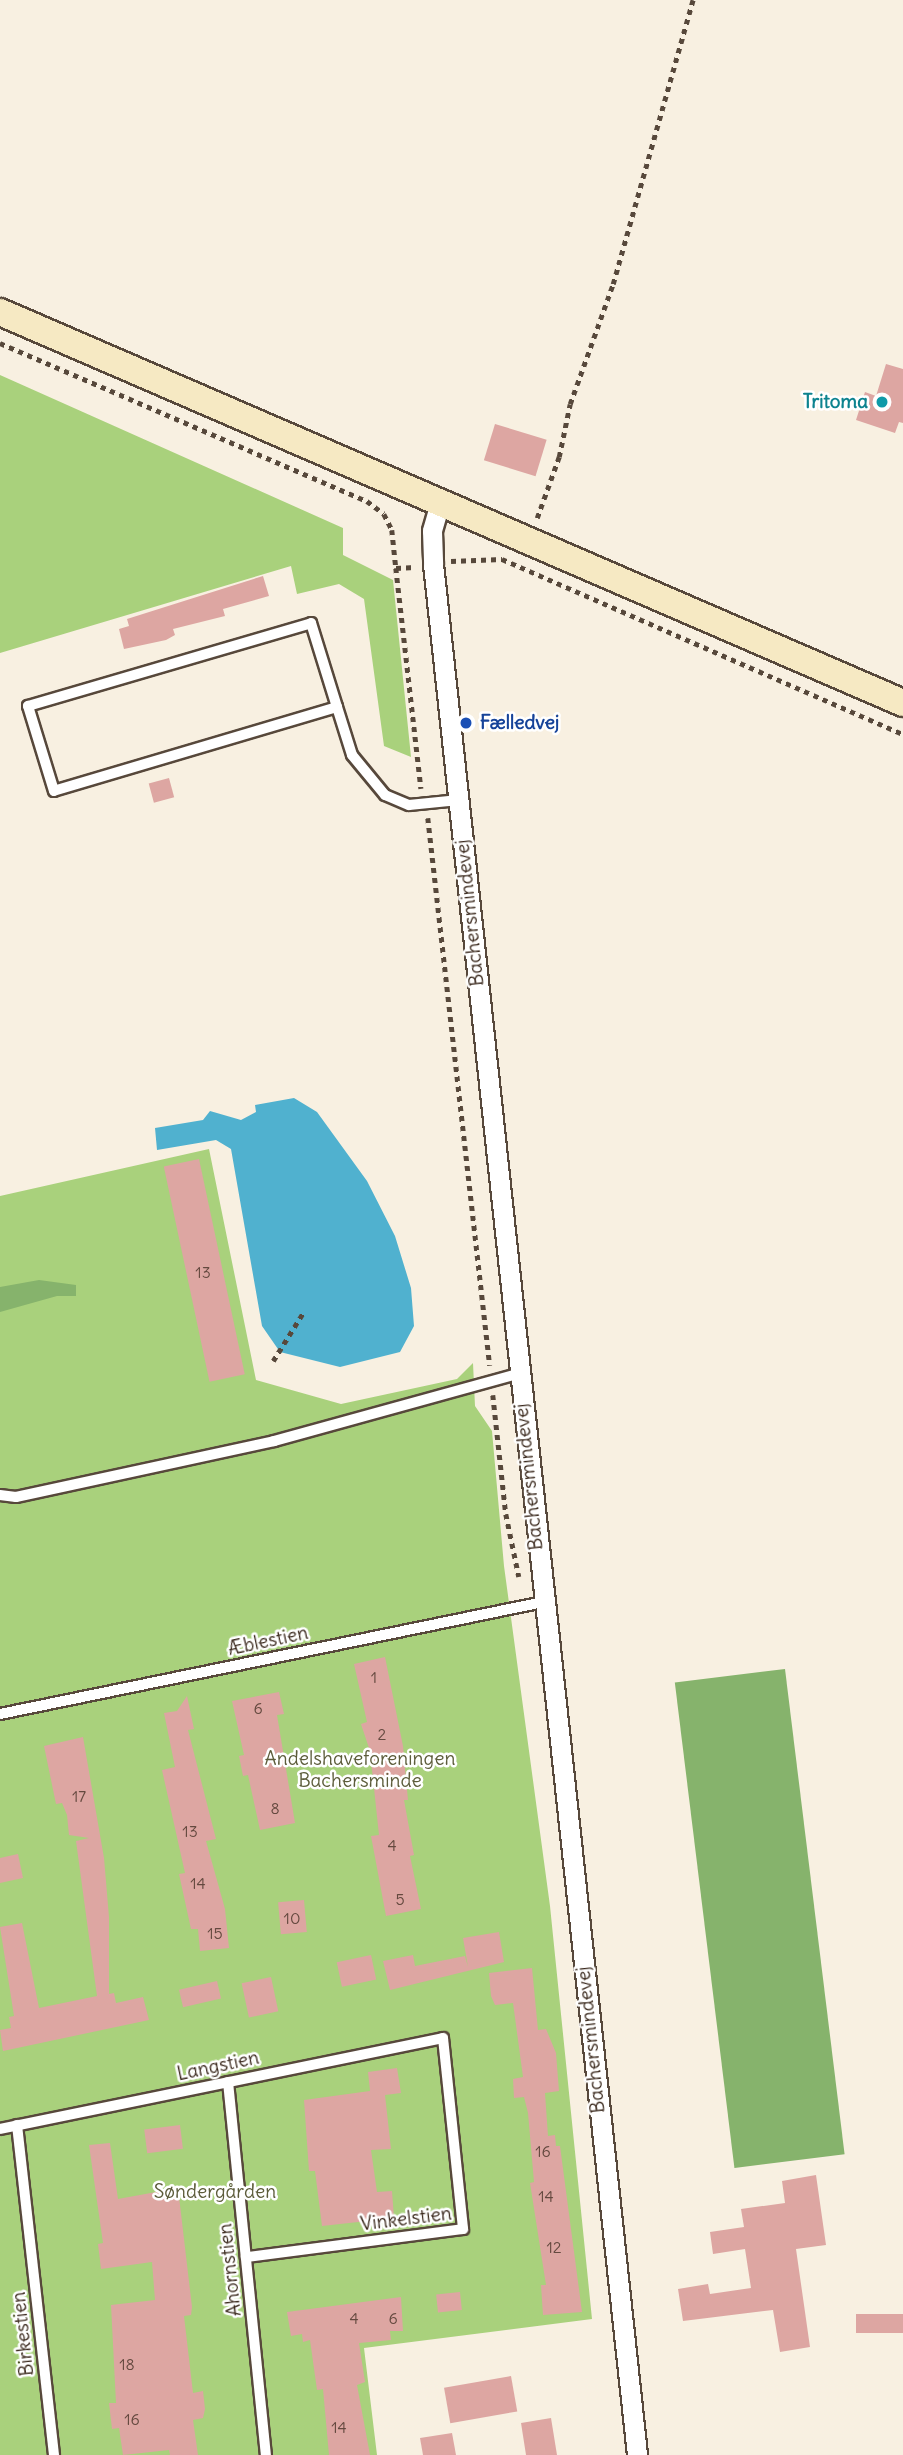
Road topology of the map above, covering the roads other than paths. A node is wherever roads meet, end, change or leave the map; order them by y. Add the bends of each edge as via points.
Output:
1 (0, 312) edge
2 (441, 499) junction
3 (903, 703) edge
4 (337, 707) junction
5 (459, 800) junction
6 (518, 1374) junction
7 (0, 1494) edge
8 (534, 1603) junction
9 (0, 1714) edge
10 (443, 2038) joint
11 (228, 2082) junction
12 (17, 2125) junction
13 (0, 2129) edge
14 (246, 2257) junction
15 (54, 2455) edge
16 (266, 2455) edge
17 (637, 2455) edge

1 - 2 street
2 - 3 street
2 - 5 street, Bachersmindevej via 431,543
4 - 4 lane via 311,623 28,706 54,791
4 - 5 lane via 352,755 385,795 409,804
5 - 6 street, Bachersmindevej
6 - 7 lane via 225,1453 16,1497
6 - 8 street, Bachersmindevej
8 - 9 lane, Æblestien
8 - 17 street, Bachersmindevej
10 - 11 lane, Langstien
10 - 14 lane, Vinkelstien via 463,2229
11 - 12 lane, Langstien
11 - 14 lane, Ahornstien
12 - 13 lane, Langstien
12 - 15 lane, Birkestien
14 - 16 lane, Ahornstien

